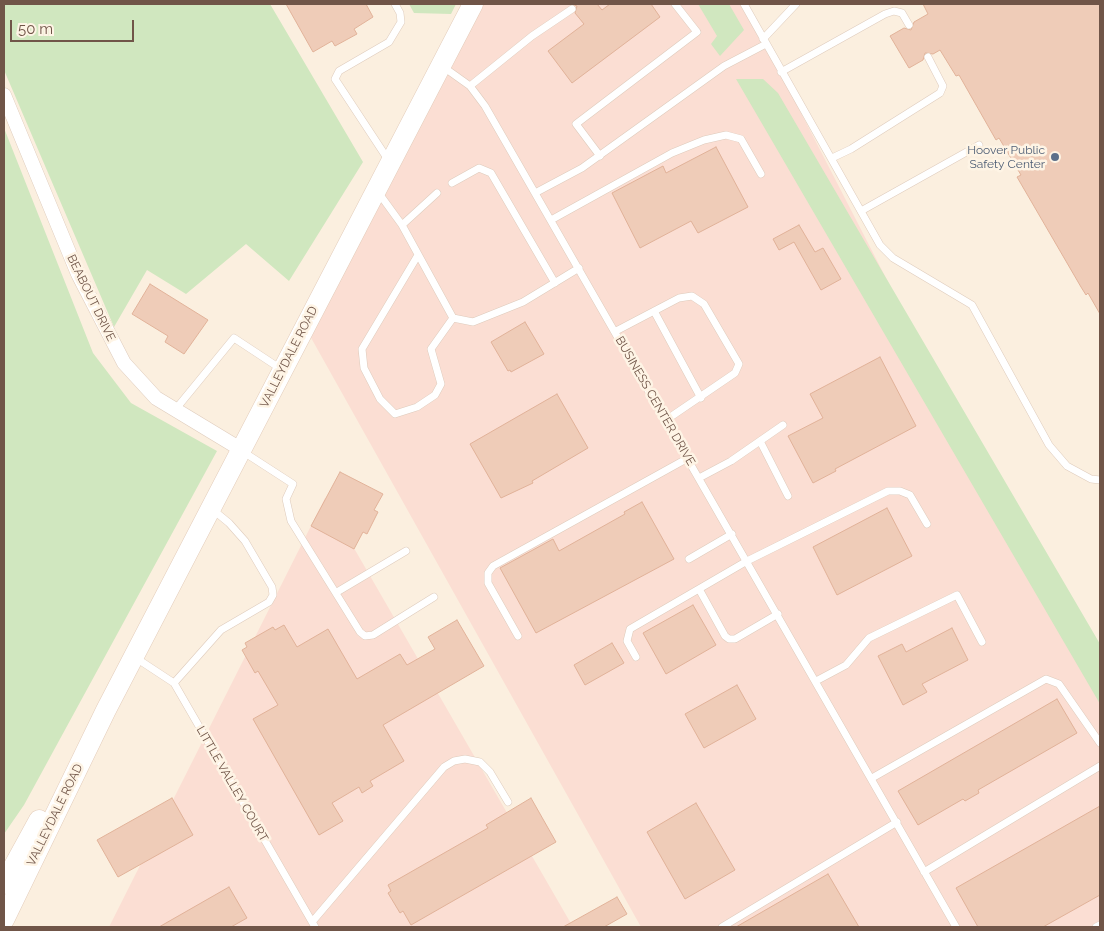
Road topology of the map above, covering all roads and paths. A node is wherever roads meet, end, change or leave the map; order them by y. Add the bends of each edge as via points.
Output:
1 (395, 4) edge
2 (473, 4) edge
3 (675, 4) edge
4 (744, 4) edge
5 (796, 4) edge
6 (572, 9) dead end
7 (909, 25) dead end
8 (764, 42) junction
9 (928, 57) dead end
10 (442, 66) junction
11 (781, 72) junction
12 (470, 86) junction
13 (4, 95) edge
14 (979, 145) dead end
15 (600, 156) junction
16 (832, 158) junction
17 (391, 163) junction
18 (761, 174) dead end
19 (452, 183) dead end
20 (377, 190) junction
21 (535, 193) junction
22 (437, 194) dead end
23 (862, 211) junction
24 (551, 220) junction
25 (402, 225) junction
26 (418, 255) junction
27 (579, 268) junction
28 (555, 283) junction
29 (654, 311) junction
30 (453, 318) junction
31 (616, 331) junction
32 (282, 370) junction
33 (701, 398) junction
34 (174, 411) junction
35 (666, 420) junction
36 (783, 425) dead end
37 (760, 441) junction
38 (242, 450) junction
39 (688, 458) junction
40 (699, 478) junction
41 (1100, 480) edge
42 (788, 496) dead end
43 (211, 509) junction
44 (927, 524) dead end
45 (732, 534) junction
46 (406, 551) dead end
47 (689, 559) dead end
48 (747, 561) junction
49 (699, 589) junction
50 (337, 592) junction
51 (434, 597) dead end
52 (778, 614) junction
53 (518, 636) dead end
54 (982, 642) dead end
55 (133, 656) junction
56 (636, 657) dead end
57 (816, 681) junction
58 (174, 683) junction
59 (106, 710) junction
60 (1100, 743) edge
61 (1100, 766) edge
62 (872, 778) junction
63 (508, 802) dead end
64 (896, 822) junction
65 (924, 872) junction
66 (4, 884) edge
67 (4, 920) edge
68 (313, 925) edge
69 (1100, 925) edge
70 (722, 927) edge
71 (956, 927) edge
72 (1096, 927) edge

1 - 17 lane via 401,22 389,42 339,71 335,79
2 - 10 main road, VALLEYDALE ROAD
3 - 15 lane via 697,32 576,124
4 - 8 lane
5 - 8 lane
6 - 12 lane via 532,36
7 - 11 lane via 902,13 885,14
8 - 11 lane
8 - 15 lane via 724,66
9 - 16 lane via 942,86 940,93
10 - 12 lane, BUSINESS CENTER DRIVE
10 - 17 main road, VALLEYDALE ROAD
11 - 16 lane
12 - 21 lane, BUSINESS CENTER DRIVE via 486,106
13 - 34 street, BEABOUT DRIVE via 103,327 143,387
14 - 23 lane
15 - 21 lane
16 - 23 lane
17 - 20 main road, VALLEYDALE ROAD
18 - 24 lane via 741,138 726,134 672,153
19 - 28 lane via 479,168 491,173
20 - 25 lane
20 - 32 main road, VALLEYDALE ROAD
21 - 24 lane, BUSINESS CENTER DRIVE
22 - 25 lane
23 - 41 lane via 886,252 972,305 1050,445 1067,466 1091,479
24 - 27 lane, BUSINESS CENTER DRIVE
25 - 26 lane
26 - 30 lane
26 - 30 lane via 362,349 364,368 380,399 394,414 417,407 434,395 441,384 431,349
27 - 28 lane
27 - 31 lane, BUSINESS CENTER DRIVE
28 - 30 lane via 523,302 473,322
29 - 31 lane
29 - 33 lane
29 - 33 lane via 679,298 692,296 704,304 740,364 735,373
31 - 35 lane, BUSINESS CENTER DRIVE
32 - 34 lane via 234,338
32 - 38 main road, VALLEYDALE ROAD
33 - 35 lane
34 - 38 street, BEABOUT DRIVE
35 - 39 lane, BUSINESS CENTER DRIVE
36 - 37 lane
37 - 40 lane
37 - 42 lane
38 - 43 main road, VALLEYDALE ROAD
38 - 50 lane via 293,484 286,499 287,510
39 - 40 lane, BUSINESS CENTER DRIVE
39 - 53 lane via 493,566 488,573 488,583
40 - 45 lane, BUSINESS CENTER DRIVE
43 - 55 main road, VALLEYDALE ROAD
43 - 58 lane via 245,541 272,587 273,595 269,602 221,630
44 - 48 lane via 910,495 888,491
45 - 47 lane
45 - 48 lane, BUSINESS CENTER DRIVE
46 - 50 lane
48 - 49 lane
48 - 52 lane, BUSINESS CENTER DRIVE
49 - 52 lane via 729,639 736,639
49 - 56 lane via 630,629 627,641
50 - 51 lane via 360,632 366,636 373,635
52 - 57 lane, BUSINESS CENTER DRIVE
54 - 57 lane via 957,595 869,638 846,665
55 - 58 lane, LITTLE VALLEY COURT
55 - 59 main road, VALLEYDALE ROAD
57 - 62 lane, BUSINESS CENTER DRIVE
58 - 68 lane, LITTLE VALLEY COURT
59 - 66 main road, VALLEYDALE ROAD via 67,767
59 - 67 main road, VALLEYDALE ROAD
60 - 62 lane via 1059,684 1046,679
61 - 65 lane
62 - 64 lane, BUSINESS CENTER DRIVE
63 - 68 lane via 480,762 465,759 444,768
64 - 65 lane, BUSINESS CENTER DRIVE
64 - 70 lane
65 - 71 lane, BUSINESS CENTER DRIVE
69 - 72 lane

